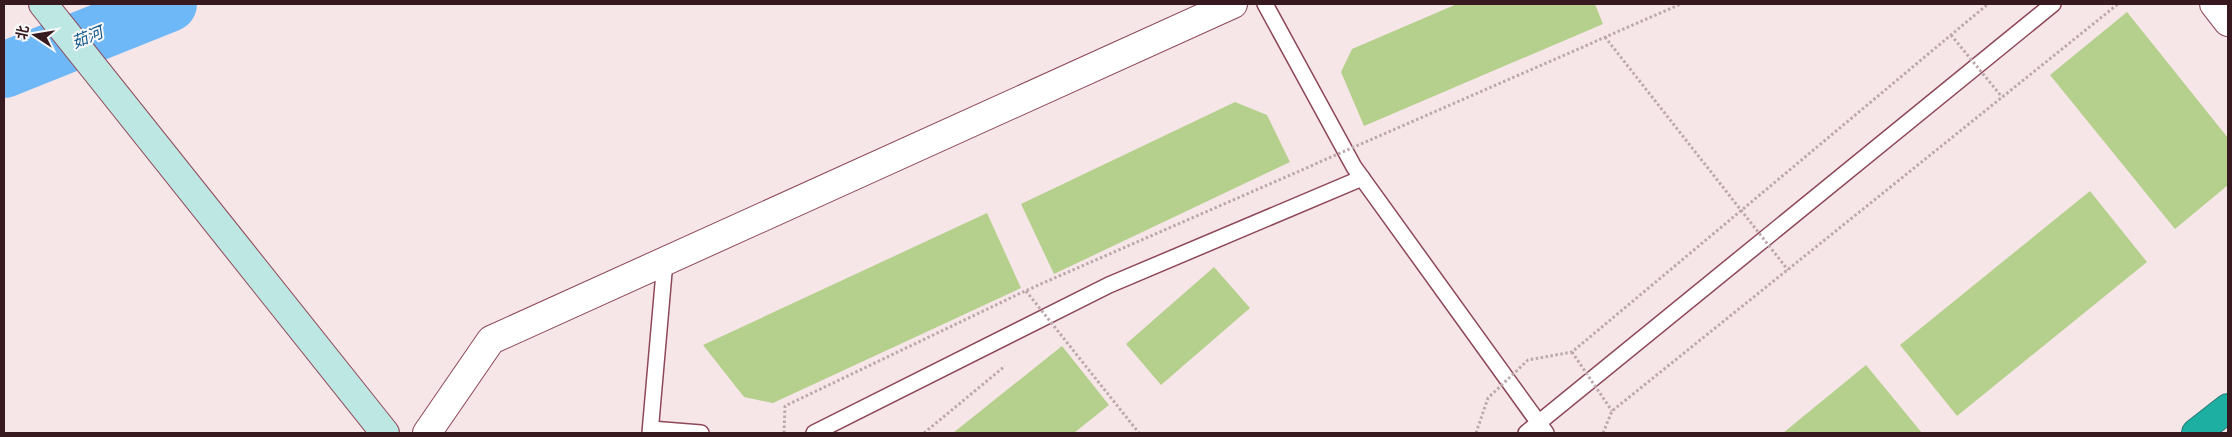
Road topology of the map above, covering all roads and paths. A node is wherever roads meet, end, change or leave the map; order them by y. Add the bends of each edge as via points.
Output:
1 (43, 4) edge
2 (1233, 4) edge
3 (1265, 4) edge
4 (1681, 4) edge
5 (1988, 4) edge
6 (2053, 4) edge
7 (2118, 4) edge
8 (2214, 4) edge
9 (2228, 22) edge
10 (1951, 35) junction
11 (1605, 37) junction
12 (2002, 97) junction
13 (1362, 178) junction
14 (1741, 211) junction
15 (665, 261) junction
16 (1788, 270) junction
17 (1026, 291) junction
18 (1053, 325) junction
19 (1045, 331) dead end
20 (1572, 352) junction
21 (1008, 363) dead end
22 (2228, 408) edge
23 (1612, 411) junction
24 (380, 427) edge
25 (1542, 428) edge
26 (650, 431) edge
27 (426, 433) edge
28 (702, 433) edge
29 (784, 433) edge
30 (814, 433) edge
31 (924, 433) edge
32 (1139, 433) edge
33 (1476, 433) edge
34 (1526, 433) edge
35 (1603, 433) edge
36 (2196, 433) edge

1 - 24 main road
2 - 15 street
3 - 13 lane
4 - 11 path, bridge
5 - 10 path, bridge
6 - 25 lane
7 - 12 path
8 - 9 street
10 - 12 path, bridge
10 - 14 path, bridge
11 - 14 path, bridge
11 - 17 path, bridge
12 - 16 path
13 - 25 lane
13 - 30 lane via 1109,285
14 - 16 path, bridge
14 - 20 path, bridge
15 - 26 lane
15 - 27 street via 491,340
16 - 23 path
17 - 18 path, bridge
17 - 29 path, bridge via 785,406
18 - 19 path
18 - 32 path, bridge
20 - 23 path, bridge
20 - 33 path, bridge via 1528,360 1488,398
21 - 31 path
22 - 36 highway
23 - 35 path
25 - 34 lane
26 - 28 lane

